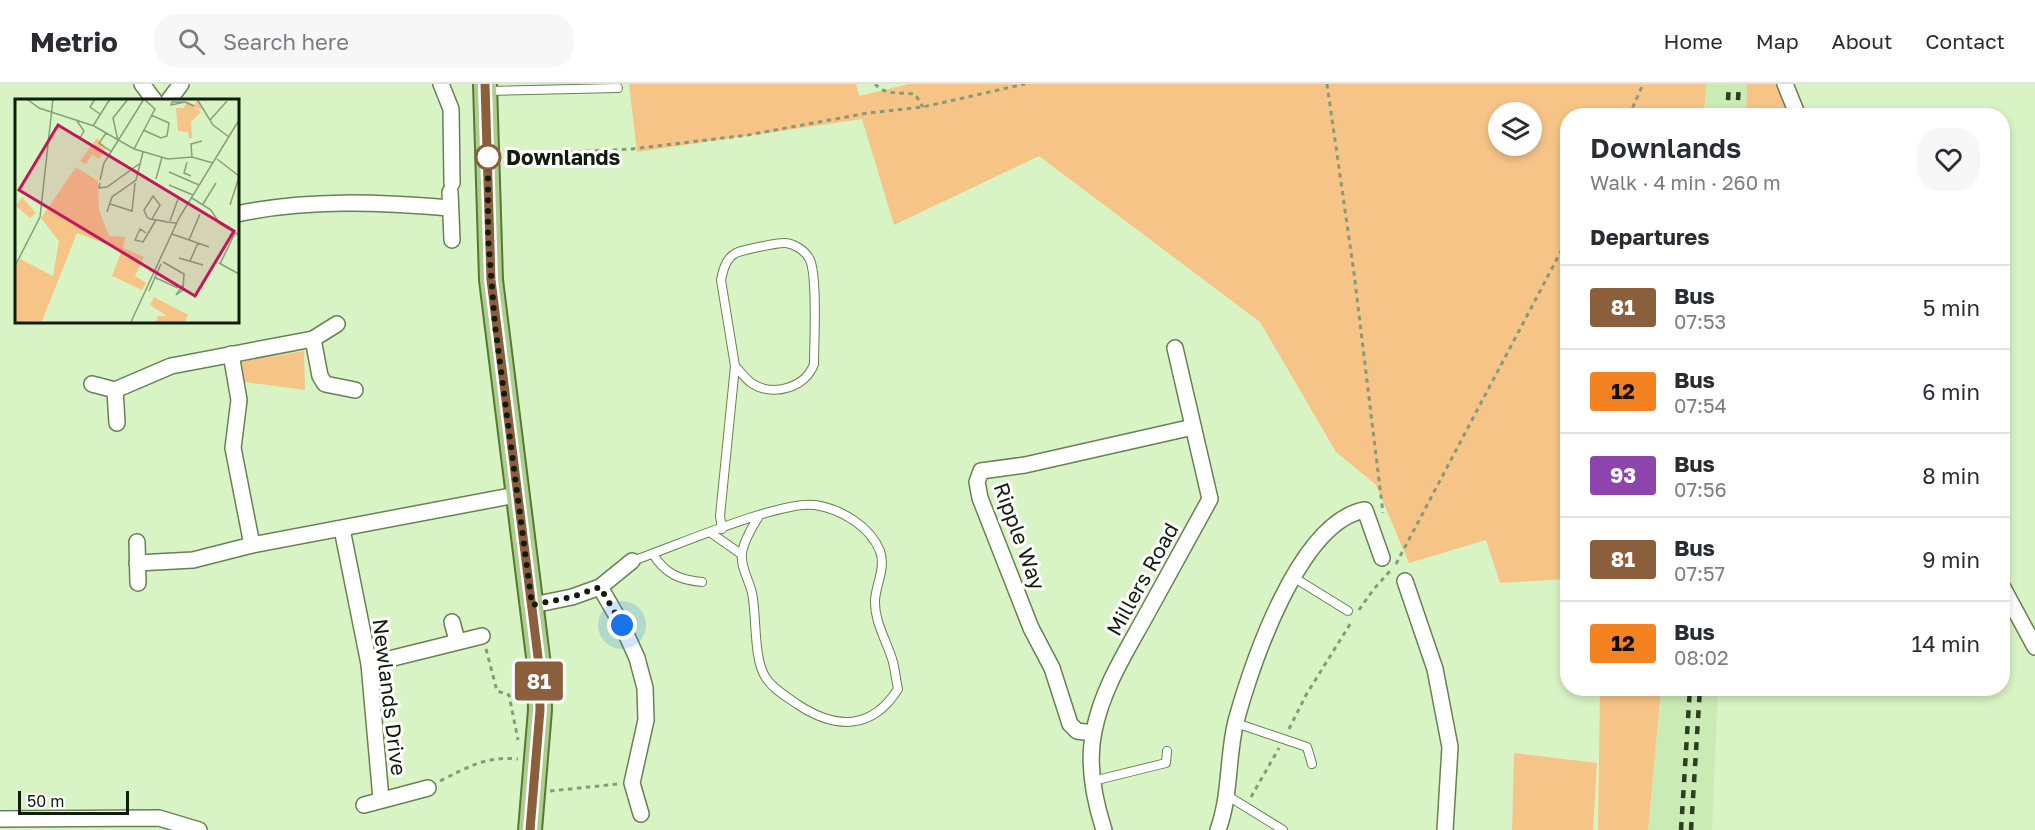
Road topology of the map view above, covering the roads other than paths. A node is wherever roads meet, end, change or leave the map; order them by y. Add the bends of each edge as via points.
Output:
1 (142, 84) edge
2 (181, 84) edge
3 (441, 84) edge
4 (1785, 84) edge
5 (485, 88) edge
6 (618, 88) dead end
7 (153, 99) edge
8 (170, 99) edge
9 (1795, 108) edge
10 (450, 194) junction
11 (238, 214) edge
12 (452, 240) dead end
13 (337, 324) dead end
14 (313, 339) junction
15 (1175, 348) dead end
16 (231, 354) junction
17 (735, 366) junction
18 (92, 384) dead end
19 (116, 390) junction
20 (355, 390) dead end
21 (117, 423) dead end
22 (1193, 427) junction
23 (516, 495) junction
24 (759, 516) junction
25 (342, 529) junction
26 (722, 530) junction
27 (711, 533) junction
28 (137, 542) dead end
29 (252, 545) junction
30 (653, 554) junction
31 (741, 554) junction
32 (1392, 558) road end
33 (632, 561) joint
34 (137, 563) junction
35 (1293, 577) junction
36 (1406, 581) road end
37 (702, 582) dead end
38 (138, 583) dead end
39 (600, 587) junction
40 (2010, 601) edge
41 (532, 605) junction
42 (1348, 611) dead end
43 (452, 622) dead end
44 (482, 636) road end
45 (458, 640) junction
46 (2035, 647) edge
47 (369, 664) junction
48 (1236, 723) junction
49 (1093, 733) junction
50 (1167, 752) dead end
51 (1312, 764) dead end
52 (1093, 781) junction
53 (428, 788) road end
54 (1228, 796) junction
55 (381, 799) junction
56 (364, 805) dead end
57 (641, 814) dead end
58 (0, 819) edge
59 (199, 830) edge
60 (530, 830) edge
61 (1104, 830) edge
62 (1218, 830) edge
63 (1283, 830) edge
64 (1445, 830) edge

1 - 7 street
2 - 8 street
3 - 10 street via 451,110
4 - 9 street
5 - 6 lane
5 - 23 main road via 491,280
10 - 11 street via 279,205
10 - 12 street
13 - 14 street
14 - 16 street
14 - 20 street via 325,384
15 - 22 street, Millers Road
16 - 19 street via 171,366
16 - 29 street via 239,400 233,448
17 - 17 lane via 722,280 728,260 737,253 786,243 801,249 811,260 814,291 814,364 810,374 794,386 772,390 754,385
17 - 26 lane via 720,508
18 - 19 street
19 - 21 street
22 - 49 street, Millers Road via 1210,499 1120,661
22 - 49 street, Ripple Way via 1025,465 981,471 977,482 1031,628 1052,668 1070,724 1077,730
23 - 25 street
23 - 41 main road
24 - 26 lane
24 - 31 lane
24 - 31 lane via 814,505 846,516 867,530 880,552 882,573 875,601 878,624 893,661 898,688 888,705 870,718 851,723 831,721 776,690 759,659 752,593
25 - 29 street
25 - 47 street, Newlands Drive
26 - 27 lane
27 - 30 lane
27 - 31 lane
28 - 34 street
29 - 34 street via 193,560
30 - 33 lane
30 - 37 lane via 682,580
32 - 35 street via 1365,510 1349,512 1314,547
33 - 39 street
34 - 38 street
35 - 42 lane
35 - 48 street via 1261,644
36 - 64 street via 1435,669 1450,747
39 - 41 street
39 - 57 street via 630,641 645,688 646,720 632,783
40 - 46 street
41 - 60 main road via 539,665 529,761 533,793
43 - 45 street
44 - 45 street
45 - 47 street
47 - 55 street, Newlands Drive
48 - 51 lane via 1307,747
48 - 54 street
49 - 52 street, Millers Road
50 - 52 lane via 1166,763
52 - 61 street, Millers Road
53 - 55 street, Newlands Drive
54 - 62 street
54 - 63 lane
55 - 56 street, Newlands Drive
58 - 59 street via 159,818

